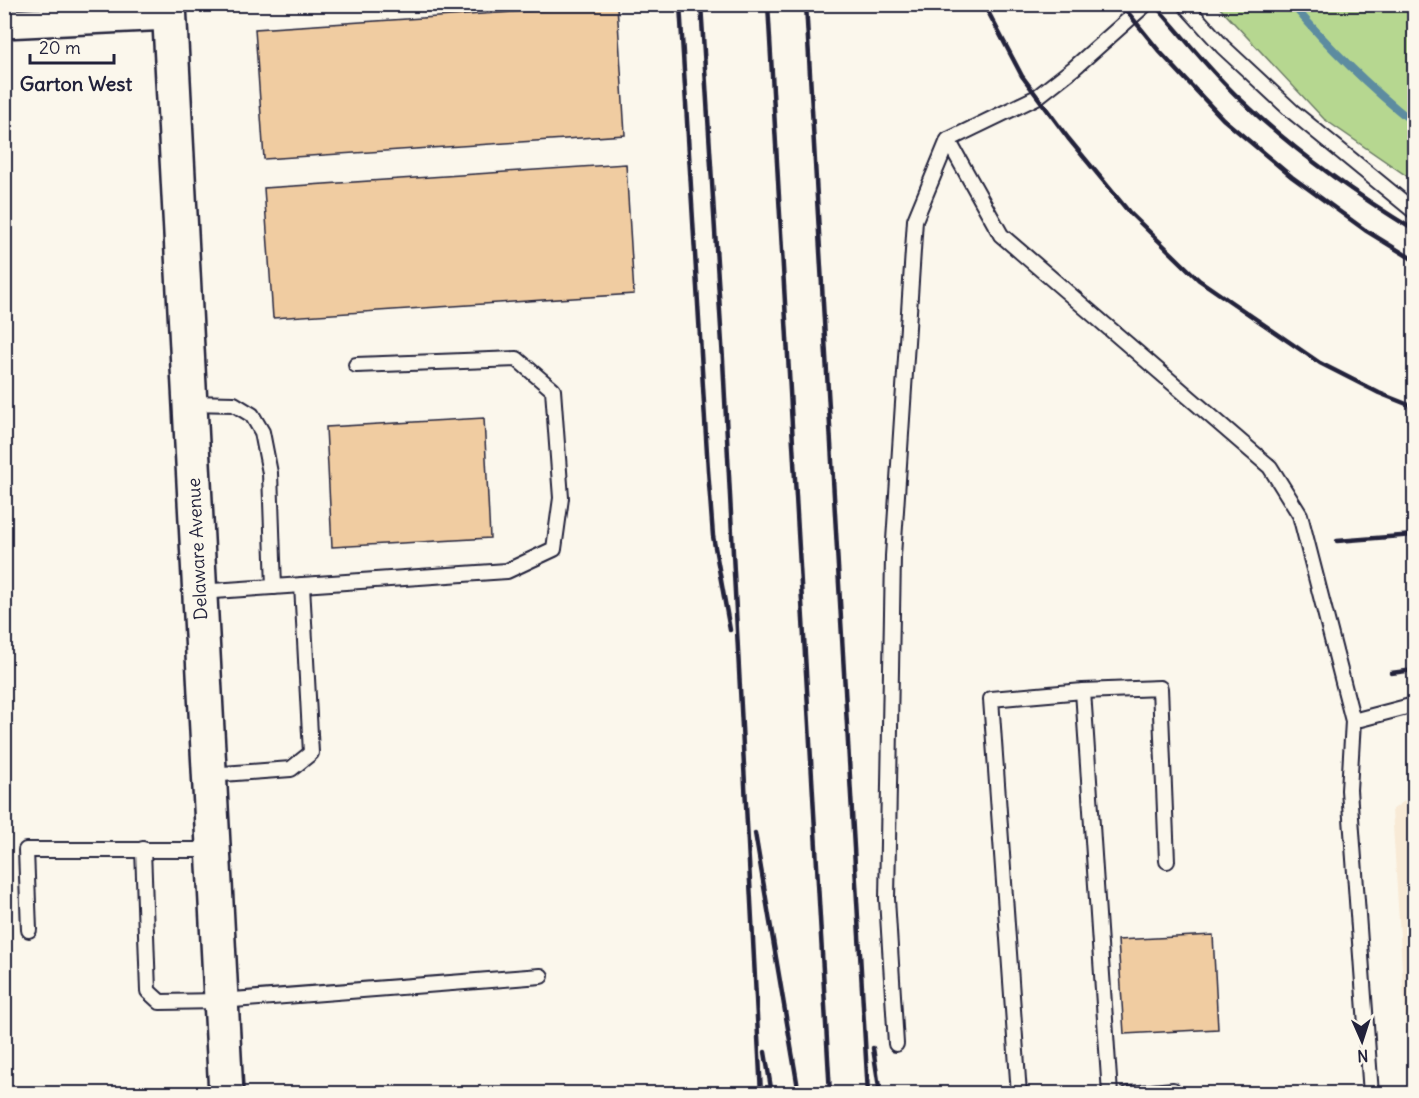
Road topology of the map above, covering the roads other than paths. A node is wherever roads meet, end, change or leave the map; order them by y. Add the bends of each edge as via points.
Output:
1 (1146, 4) edge
2 (1184, 4) edge
3 (169, 10) edge
4 (4, 24) edge
5 (948, 140) junction
6 (1414, 211) edge
7 (356, 365) dead end
8 (189, 403) junction
9 (302, 585) junction
10 (274, 587) junction
11 (199, 592) junction
12 (1083, 691) junction
13 (1414, 705) edge
14 (1353, 721) junction
15 (209, 775) junction
16 (142, 849) junction
17 (212, 850) junction
18 (1167, 861) dead end
19 (29, 930) dead end
20 (542, 976) dead end
21 (220, 1001) junction
22 (896, 1044) dead end
23 (226, 1094) edge
24 (1018, 1094) edge
25 (1110, 1094) edge
26 (1129, 1094) edge
27 (1174, 1094) edge
28 (1371, 1094) edge

1 - 5 lane via 1038,96
2 - 6 lane via 1222,47 1293,112
3 - 4 street
3 - 8 main road, Delaware Avenue
5 - 14 lane via 1000,235 1270,467 1300,515
5 - 22 lane via 915,220 893,556 887,899
7 - 9 lane via 517,359 553,390 561,498 554,549 507,571
8 - 10 lane via 234,404 252,415 262,432 270,473
8 - 11 main road, Delaware Avenue
9 - 10 lane
9 - 15 lane via 311,753 291,769
10 - 11 lane
11 - 15 main road, Delaware Avenue
12 - 18 lane via 1160,688
12 - 24 lane via 991,699
12 - 25 lane
13 - 14 lane
14 - 28 lane via 1349,790
15 - 17 main road, Delaware Avenue
16 - 17 lane
16 - 19 lane via 26,850
16 - 21 lane via 148,991 160,1002
17 - 21 main road, Delaware Avenue
20 - 21 lane
21 - 23 main road, Delaware Avenue
26 - 27 lane via 1173,1090

